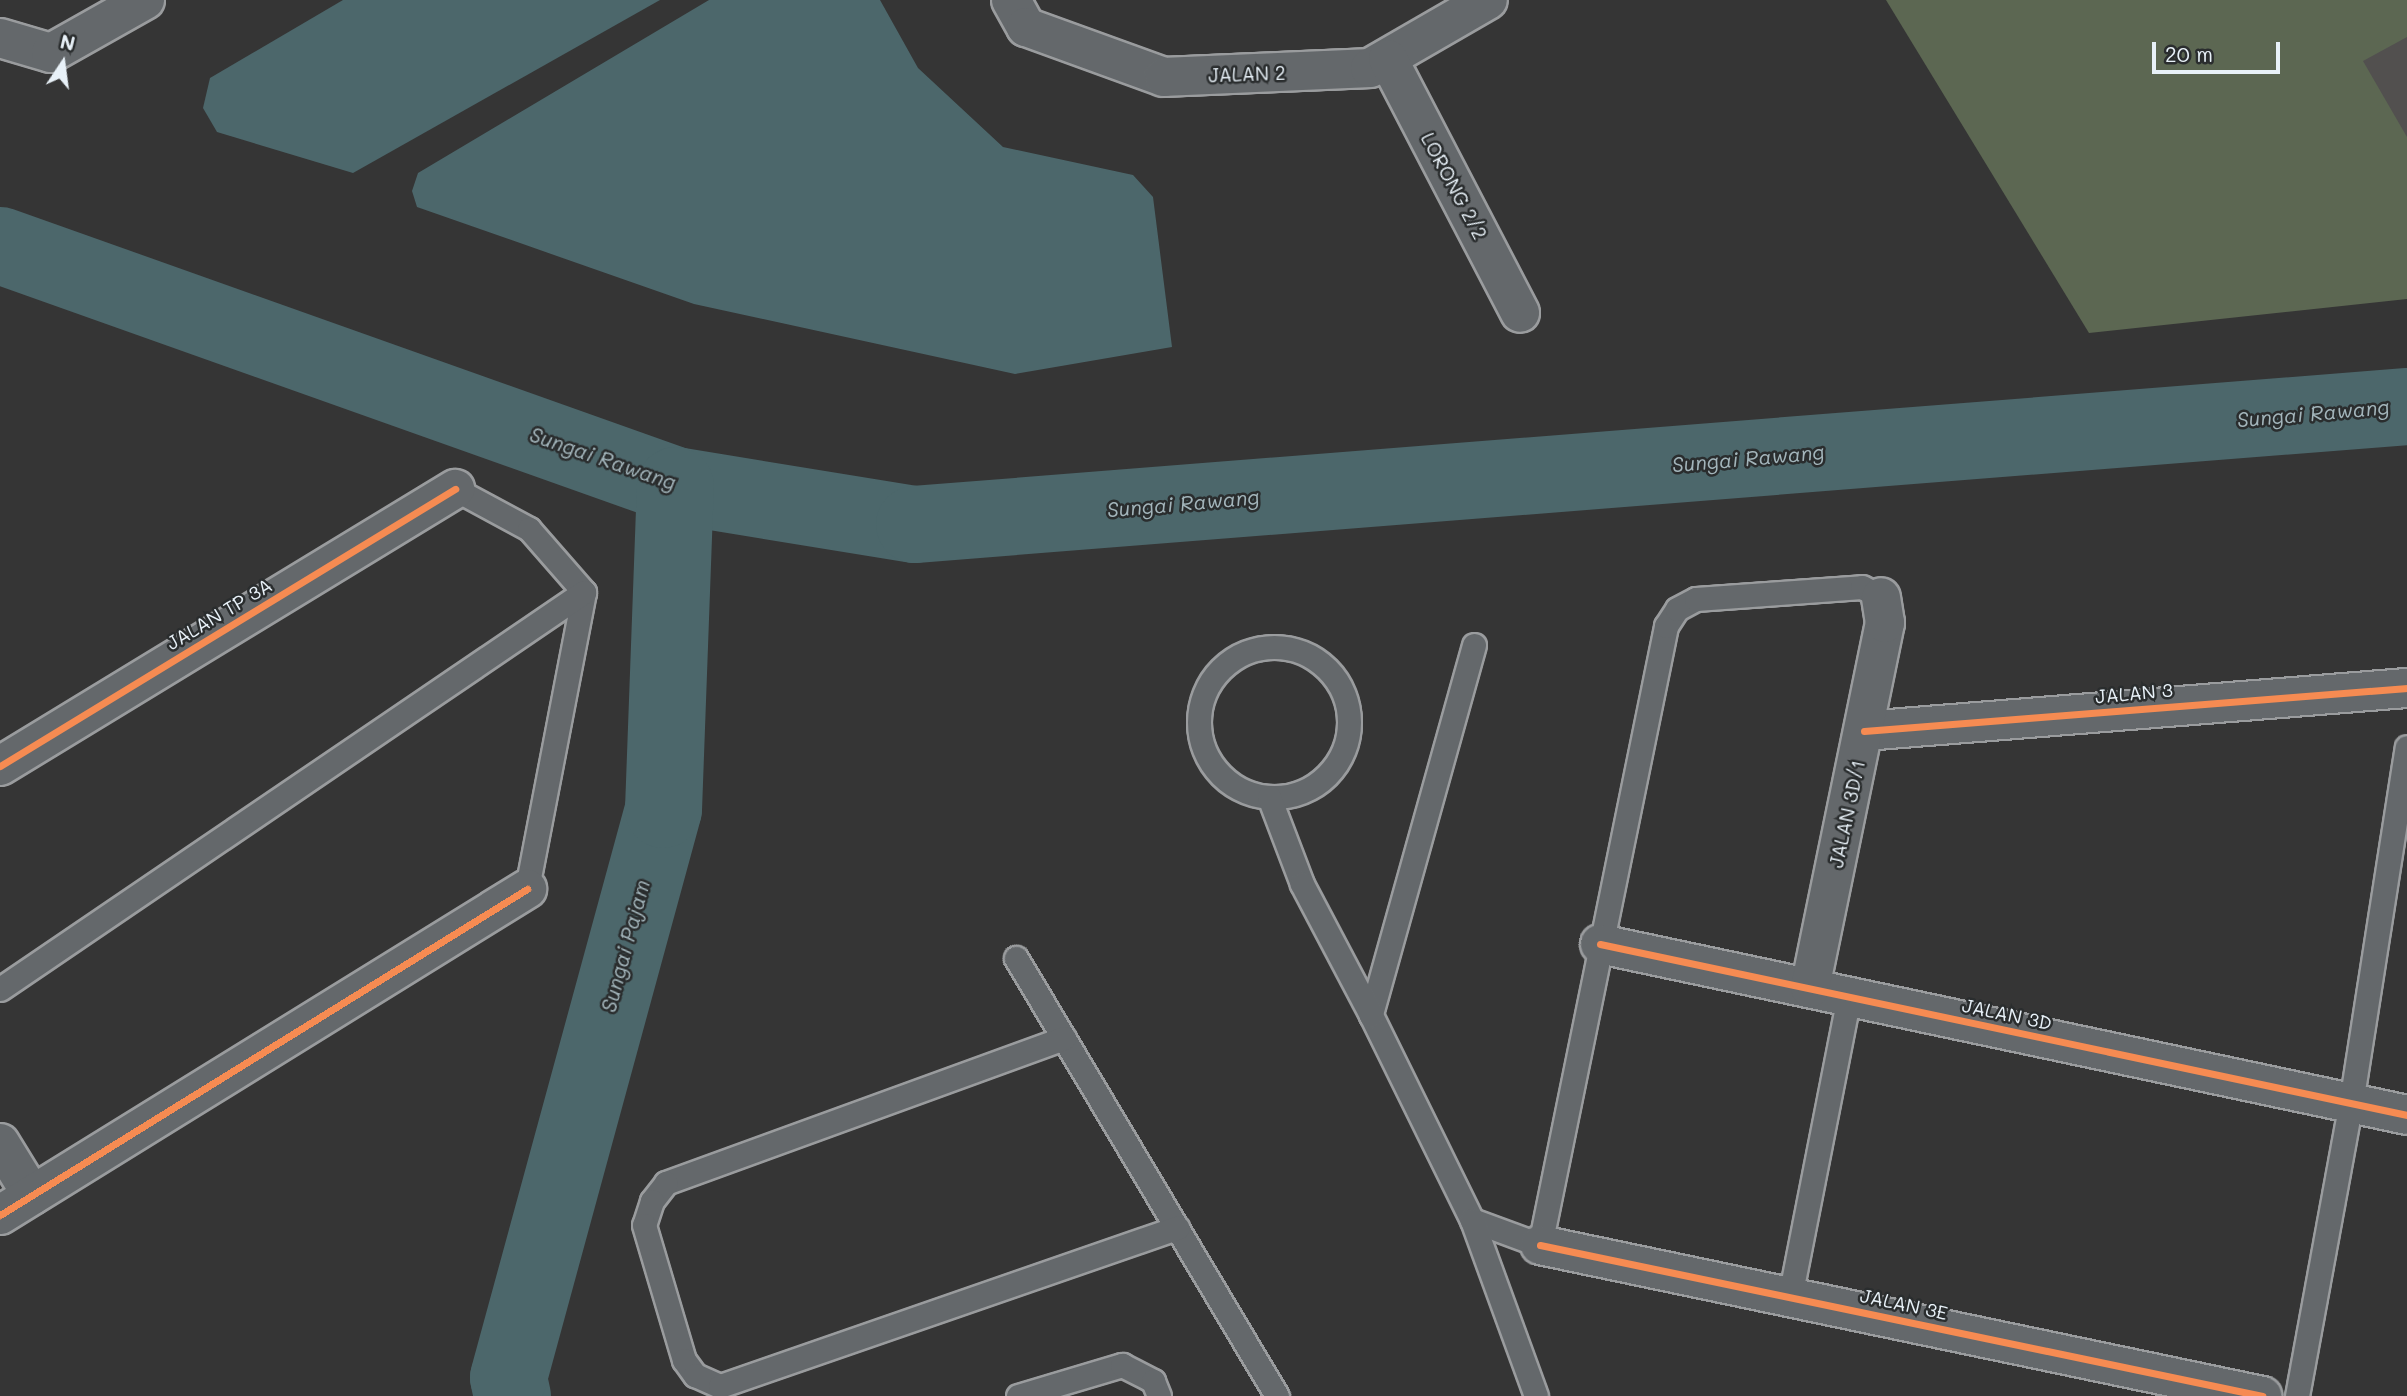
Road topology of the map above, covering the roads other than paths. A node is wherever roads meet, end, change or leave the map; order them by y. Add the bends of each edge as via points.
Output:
1 (145, 0) edge
2 (1011, 0) edge
3 (1488, 0) edge
4 (105, 10) edge
5 (0, 38) edge
6 (1388, 59) junction
7 (1520, 313) dead end
8 (455, 489) joint
9 (584, 592) junction
10 (1881, 597) joint
11 (1474, 645) dead end
12 (2407, 688) edge
13 (1864, 730) junction
14 (2407, 747) edge
15 (0, 766) edge
16 (1269, 797) junction
17 (527, 889) joint
18 (1600, 944) junction
19 (1016, 958) dead end
20 (1810, 988) junction
21 (0, 989) edge
22 (1849, 996) junction
23 (1371, 1015) junction
24 (1064, 1038) junction
25 (2351, 1103) junction
26 (2407, 1115) edge
27 (0, 1143) edge
28 (32, 1195) junction
29 (0, 1215) edge
30 (1472, 1220) junction
31 (1177, 1228) junction
32 (1540, 1245) junction
33 (1790, 1297) junction
34 (2190, 1388) edge
35 (1018, 1396) edge
36 (1160, 1396) edge
37 (1277, 1396) edge
38 (1536, 1396) edge
39 (2262, 1396) edge
40 (2297, 1396) edge

1 - 4 street
2 - 6 street, JALAN 2 via 1026,27 1164,77 1370,68
3 - 6 street, JALAN 2
4 - 5 street via 51,53
6 - 7 street, LORONG 2/2
8 - 9 lane via 529,529
8 - 15 street, JALAN TP 3A
9 - 17 lane
9 - 21 lane
10 - 13 street, JALAN 3D/1 via 1885,623
10 - 18 lane via 1862,587 1696,598 1677,609 1667,626
11 - 23 lane
12 - 13 street, JALAN 3
13 - 20 street, JALAN 3D/1
14 - 25 lane
16 - 16 lane via 1247,792 1213,766 1199,726 1208,685 1222,668 1238,655 1280,647 1320,662 1346,696 1350,717 1341,758 1327,775 1290,796
16 - 23 lane via 1302,884
17 - 28 street
18 - 20 street, JALAN 3D
18 - 32 lane
19 - 24 lane
20 - 22 street, JALAN 3D
22 - 25 street, JALAN 3D
22 - 33 lane
23 - 30 lane
24 - 31 lane
24 - 31 lane via 666,1183 652,1201 644,1225 684,1360 695,1375 720,1386
25 - 26 street, JALAN 3D
25 - 40 lane
27 - 28 street
28 - 29 street
30 - 32 lane
30 - 38 lane
31 - 37 lane
32 - 33 street, JALAN 3E
33 - 34 street, JALAN 3E
34 - 39 street, JALAN 3E
35 - 36 lane via 1122,1365 1153,1381

